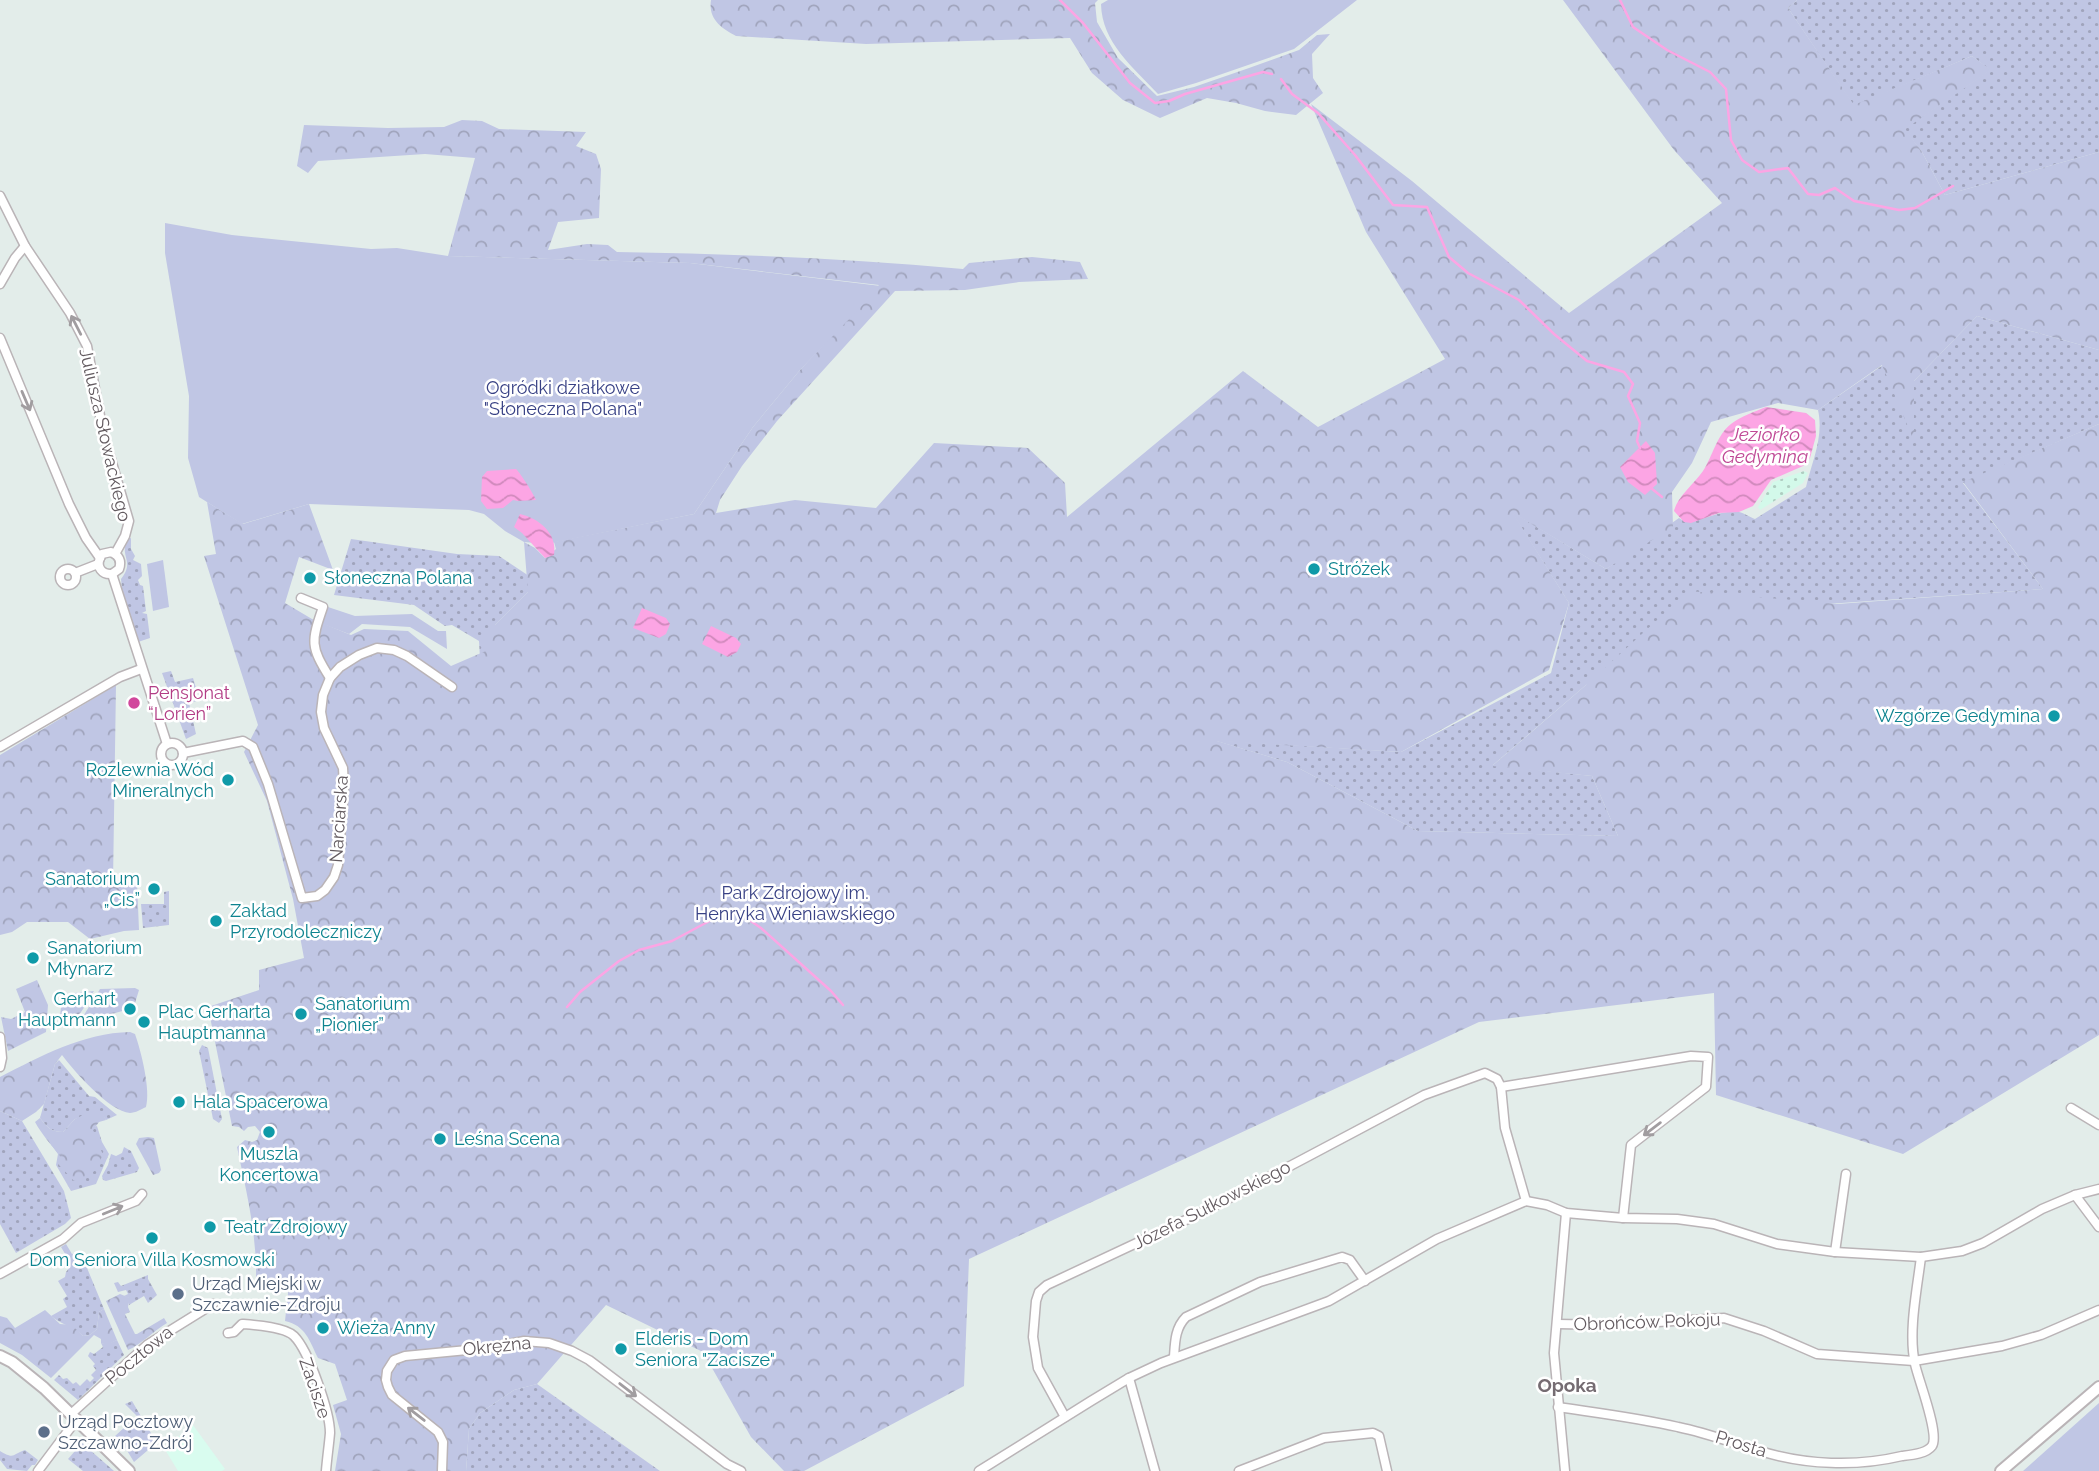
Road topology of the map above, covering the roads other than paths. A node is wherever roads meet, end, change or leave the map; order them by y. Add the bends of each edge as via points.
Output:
1 (0, 196) edge
2 (25, 246) junction
3 (0, 284) edge
4 (0, 338) edge
5 (115, 554) junction
6 (99, 561) junction
7 (75, 573) dead end
8 (112, 574) junction
9 (301, 598) dead end
10 (141, 669) junction
11 (330, 678) junction
12 (452, 687) dead end
13 (167, 744) junction
14 (0, 747) edge
15 (183, 753) junction
16 (0, 1037) edge
17 (0, 1067) edge
18 (1501, 1087) junction
19 (2071, 1108) dead end
20 (2099, 1125) edge
21 (1846, 1174) dead end
22 (2099, 1189) edge
23 (142, 1194) dead end
24 (2075, 1195) junction
25 (1526, 1201) junction
26 (1566, 1213) junction
27 (1623, 1218) junction
28 (2099, 1227) edge
29 (1835, 1252) junction
30 (1921, 1258) junction
31 (0, 1274) edge
32 (1365, 1281) junction
33 (213, 1304) dead end
34 (2099, 1310) edge
35 (1558, 1324) junction
36 (228, 1333) dead end
37 (0, 1356) edge
38 (1174, 1357) junction
39 (1914, 1361) junction
40 (1129, 1378) junction
41 (2099, 1387) edge
42 (1558, 1407) junction
43 (74, 1416) junction
44 (1065, 1417) junction
45 (1827, 1467) edge
46 (128, 1470) edge
47 (38, 1471) edge
48 (326, 1471) edge
49 (442, 1471) edge
50 (741, 1471) edge
51 (979, 1471) edge
52 (1155, 1471) edge
53 (1239, 1471) edge
54 (1387, 1471) edge
55 (1565, 1471) edge
56 (2001, 1471) edge

1 - 2 street, Juliusza Słowackiego
2 - 3 street
5 -> 2 street, Juliusza Słowackiego via 129,521 103,432 87,346
4 -> 6 street via 69,504
5 - 6 street via 106,552
5 - 8 street via 120,565
6 - 7 street
6 - 8 street via 104,573
8 - 10 street
9 - 11 street via 323,607 314,635 316,654
10 - 13 street
10 - 14 street
11 - 12 street via 359,655 377,648 394,649
11 - 15 street, Narciarska via 321,712 343,768 344,787 338,865 330,885 317,896 302,898 253,747 243,741
13 - 15 street via 179,746
13 - 15 street via 161,755 168,764 177,764
16 - 17 street
18 - 25 street via 1505,1128
18 -> 27 street, Józefa Sułkowskiego via 1708,1057 1706,1087 1631,1144
18 - 44 street, Józefa Sułkowskiego via 1485,1073 1424,1094 1207,1210 1047,1285 1036,1301 1035,1348 1038,1368
19 - 20 street
21 - 29 street
22 - 24 street
31 -> 23 street via 63,1239 81,1223 136,1201
24 - 28 street
24 - 30 street via 1983,1243
25 - 26 street
25 - 32 street via 1437,1239
26 - 27 street
26 - 35 street
27 - 29 street via 1714,1224 1777,1244
29 - 30 street
30 - 39 street
32 - 38 street via 1329,1301
32 - 38 street via 1342,1257 1260,1282 1186,1317 1175,1338
33 - 43 street, Pocztowa via 147,1345
34 - 39 street, Obrońców Pokoju via 2002,1346
35 - 39 street, Obrońców Pokoju via 1724,1318 1817,1354
35 - 42 street via 1554,1353
36 - 48 street, Zacisze via 242,1324 294,1335 308,1359 330,1430
37 - 43 street
38 - 40 street
39 - 45 street, Prosta via 1931,1415 1932,1446 1878,1461
40 - 44 street
40 - 52 street
41 - 56 street
42 - 45 street, Prosta via 1678,1427
42 - 55 street
43 - 46 street
43 - 47 street, Pocztowa
44 - 51 street
49 -> 50 street, Okrężna via 441,1437 391,1395 387,1371 394,1360 405,1356 524,1341 560,1346 589,1360
53 - 54 street via 1324,1438 1373,1433 1379,1436

